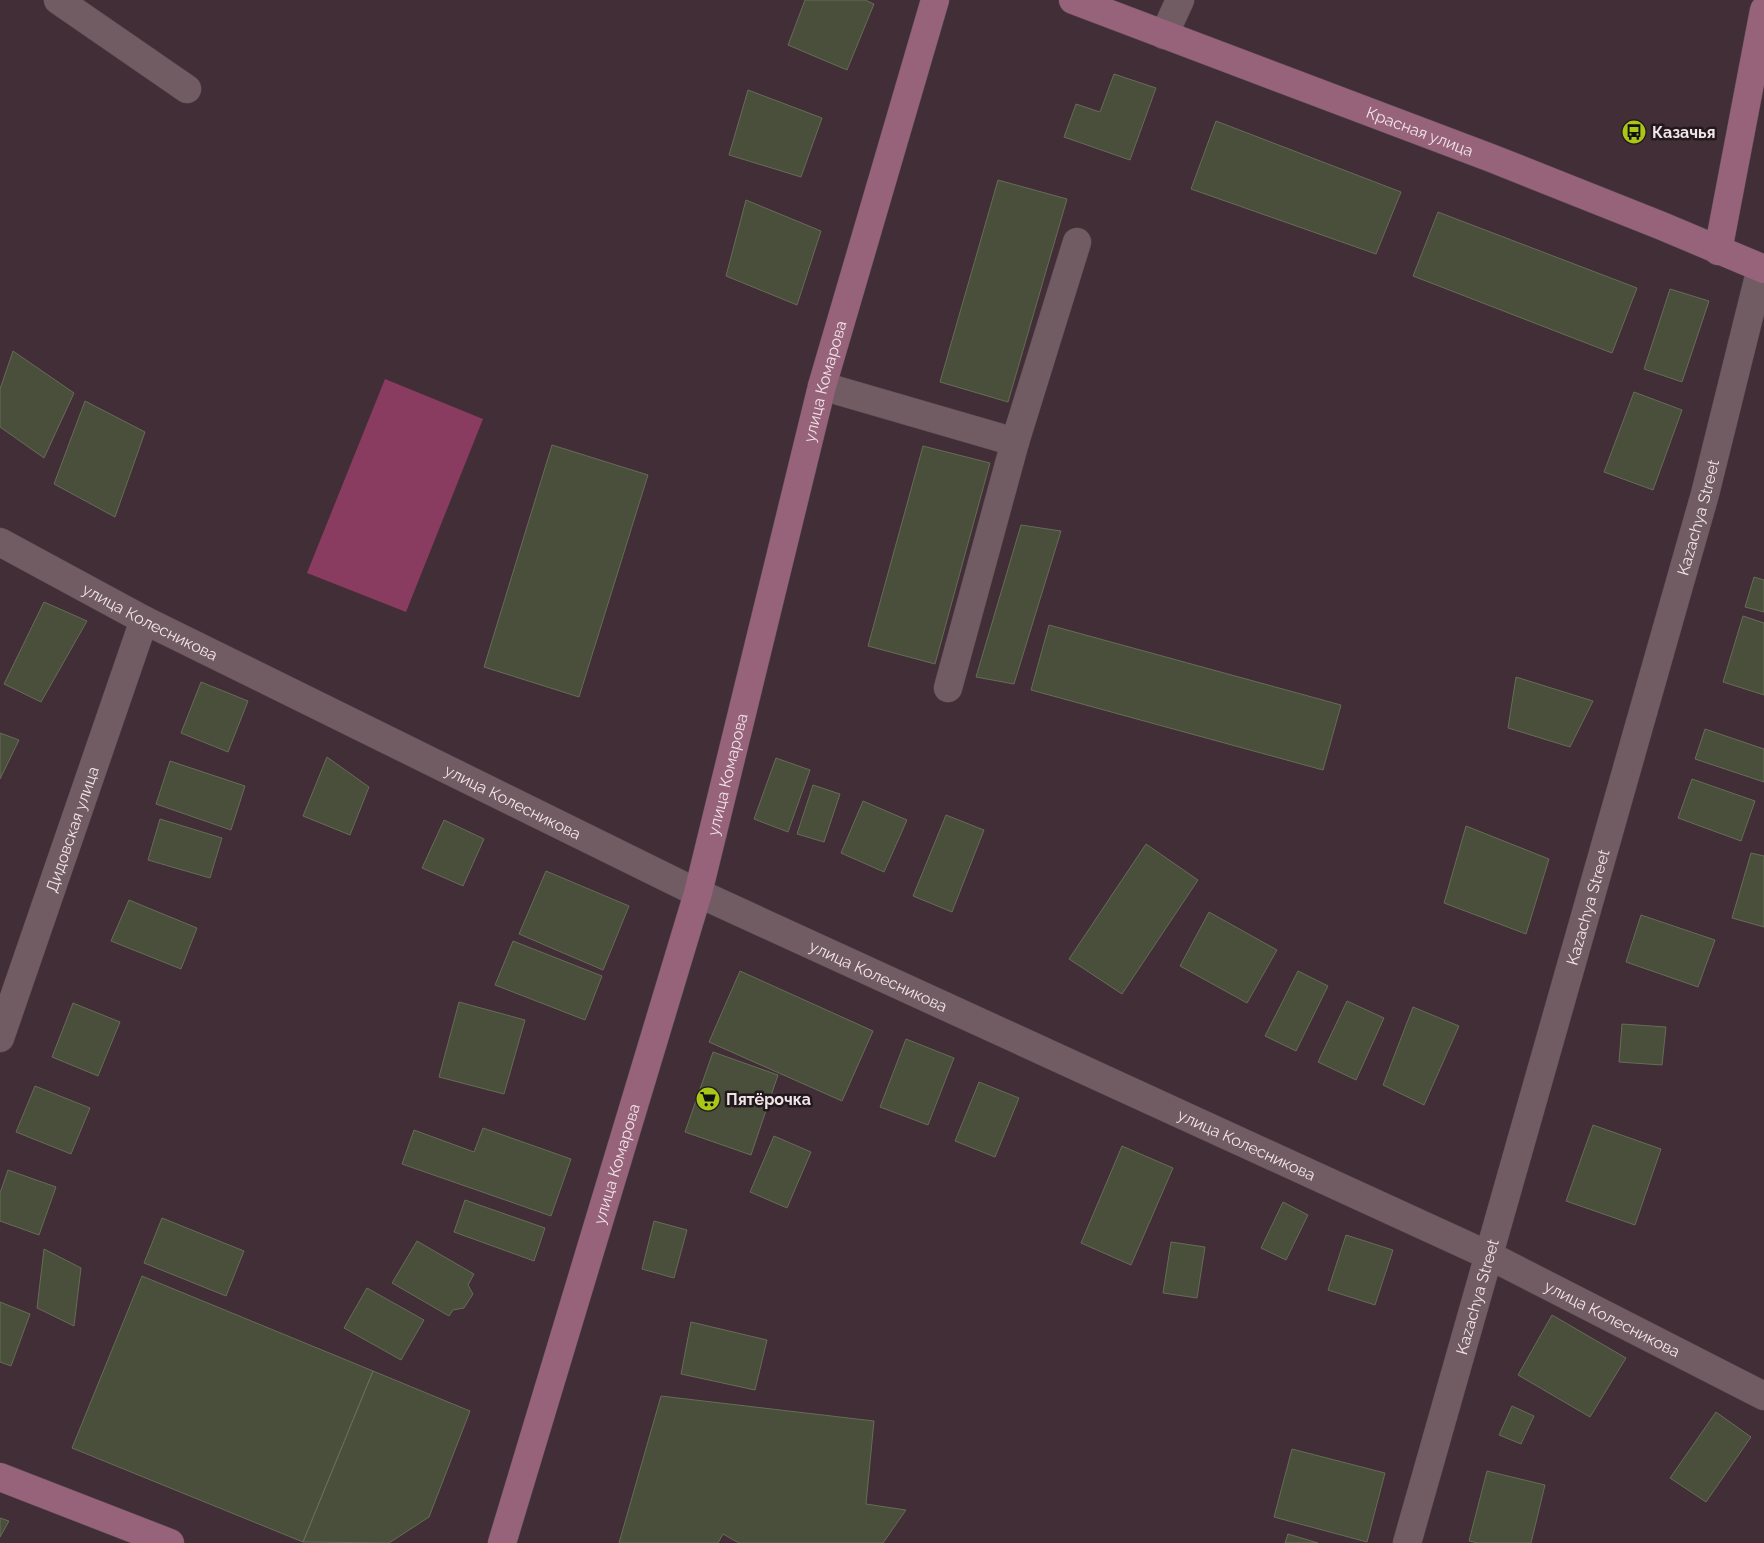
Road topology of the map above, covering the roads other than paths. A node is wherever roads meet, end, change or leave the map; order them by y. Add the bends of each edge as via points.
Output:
1 (58, 0) edge
2 (935, 0) edge
3 (1073, 0) edge
4 (1180, 0) edge
5 (1764, 10) edge
6 (1164, 35) junction
7 (188, 89) dead end
8 (1077, 242) dead end
9 (1718, 251) junction
10 (1762, 269) edge
11 (822, 386) junction
12 (1015, 442) junction
13 (0, 542) edge
14 (144, 620) junction
15 (948, 688) dead end
16 (698, 893) junction
17 (0, 1038) edge
18 (1490, 1256) junction
19 (1764, 1396) edge
20 (0, 1477) edge
21 (170, 1543) edge
22 (502, 1543) edge
23 (1407, 1543) edge

1 - 7 street
2 - 11 main road, улица Комарова
3 - 6 main road, Красная улица
4 - 6 street
5 - 9 main road
6 - 9 main road, Красная улица via 1509,165
8 - 12 street
9 - 10 main road, Красная улица
10 - 18 street, Kazachya Street via 1705,494
11 - 12 street
11 - 16 main road, улица Комарова
12 - 15 street
13 - 14 street, улица Колесникова
14 - 16 street, улица Колесникова
14 - 17 street, Дидовская улица
16 - 18 street, улица Колесникова
16 - 22 main road, улица Комарова
18 - 19 street, улица Колесникова
18 - 23 street, Kazachya Street
20 - 21 main road

